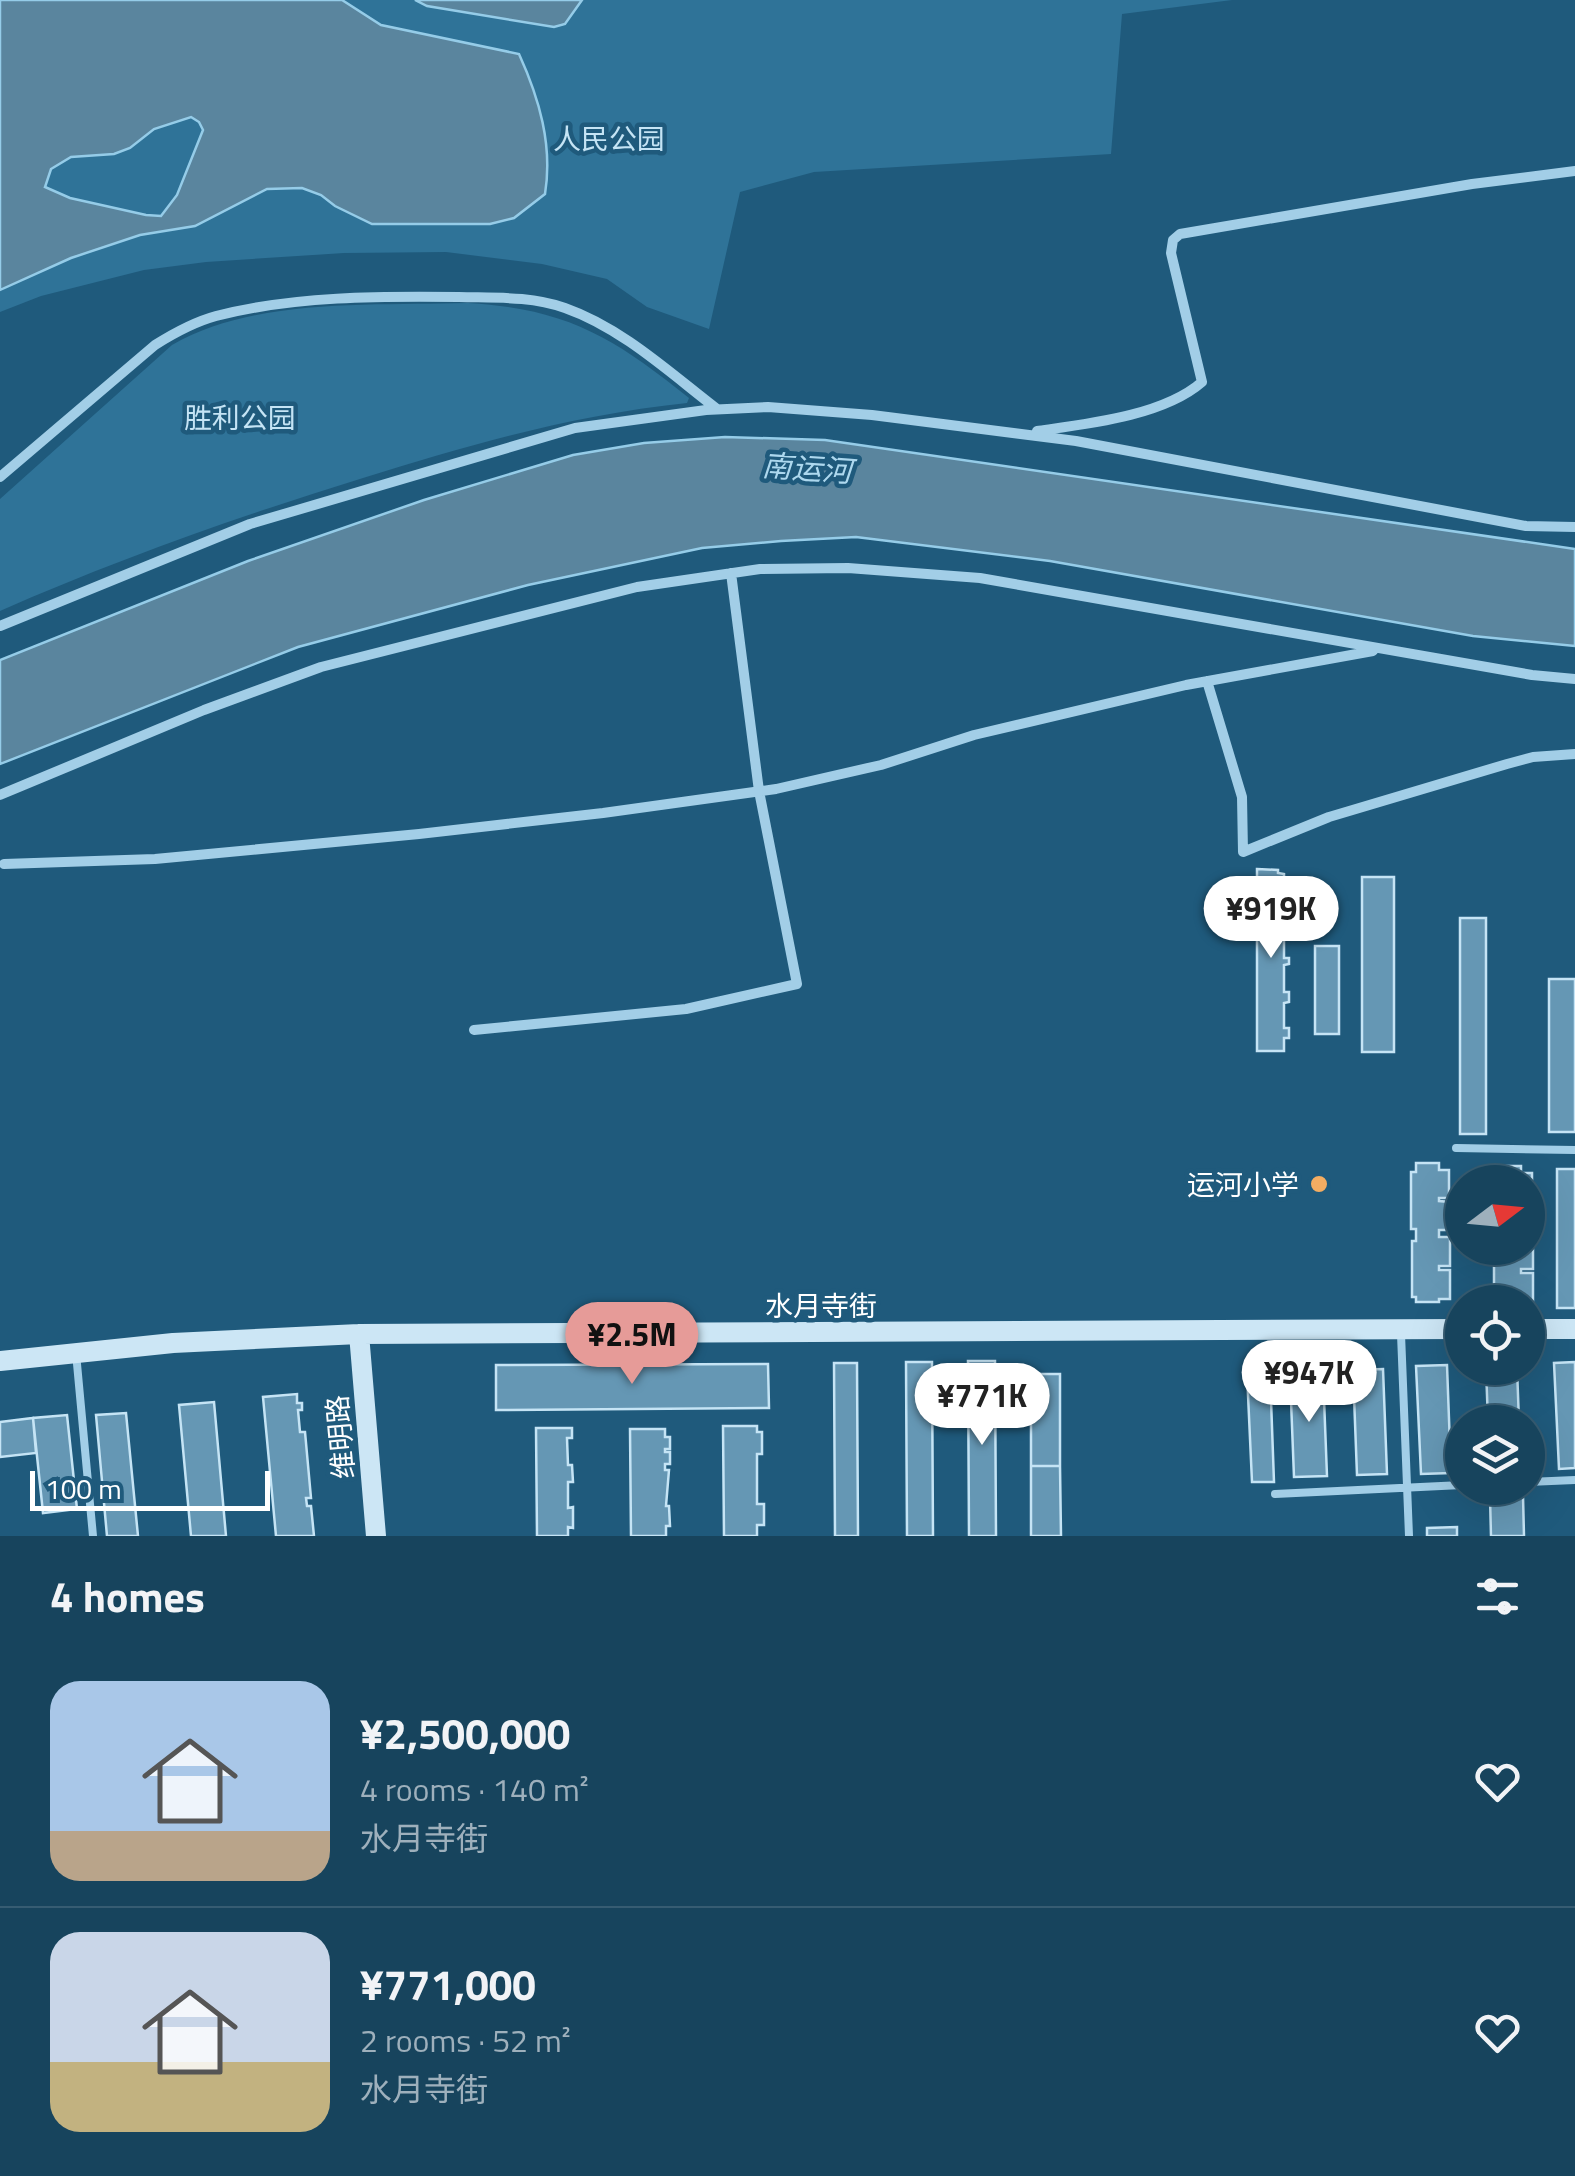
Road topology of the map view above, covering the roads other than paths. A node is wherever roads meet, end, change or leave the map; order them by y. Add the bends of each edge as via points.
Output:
1 (1575, 172) edge
2 (718, 410) junction
3 (1022, 434) junction
4 (0, 477) edge
5 (1575, 527) edge
6 (730, 573) junction
7 (0, 626) edge
8 (1383, 649) junction
9 (1575, 679) edge
10 (1206, 681) junction
11 (1575, 754) edge
12 (759, 791) junction
13 (0, 795) edge
14 (4, 864) dead end
15 (474, 1030) dead end
16 (1456, 1148) dead end
17 (1575, 1150) edge
18 (1400, 1329) junction
19 (1445, 1329) edge
20 (1545, 1329) edge
21 (1575, 1329) edge
22 (360, 1334) junction
23 (76, 1353) junction
24 (0, 1361) edge
25 (1575, 1480) edge
26 (1545, 1481) edge
27 (1445, 1486) edge
28 (1407, 1488) junction
29 (1276, 1494) dead end
30 (93, 1536) edge
31 (376, 1536) edge
32 (1408, 1536) edge

1 - 3 street via 1180,234 1171,253 1202,382 1133,414
2 - 3 street via 768,406
2 - 4 street via 604,326 564,308 532,298 381,296 254,309 183,328 154,345
2 - 7 street via 575,428 268,518
3 - 5 street via 1526,526
6 - 8 street via 848,568 980,578
6 - 12 street
6 - 13 street via 636,587 321,667
8 - 9 street
8 - 10 street
10 - 11 street via 1242,797 1243,852 1329,817 1507,764
10 - 12 street
12 - 14 street via 419,834 155,859
12 - 15 street via 797,984 686,1009
16 - 17 lane
18 - 19 street, 水月寺街
18 - 22 street, 水月寺街
18 - 28 lane
20 - 21 street
22 - 23 street, 水月寺街
22 - 31 street, 维明路
23 - 24 street, 水月寺街
23 - 30 lane
25 - 26 lane
27 - 28 lane
28 - 29 lane
28 - 32 lane

